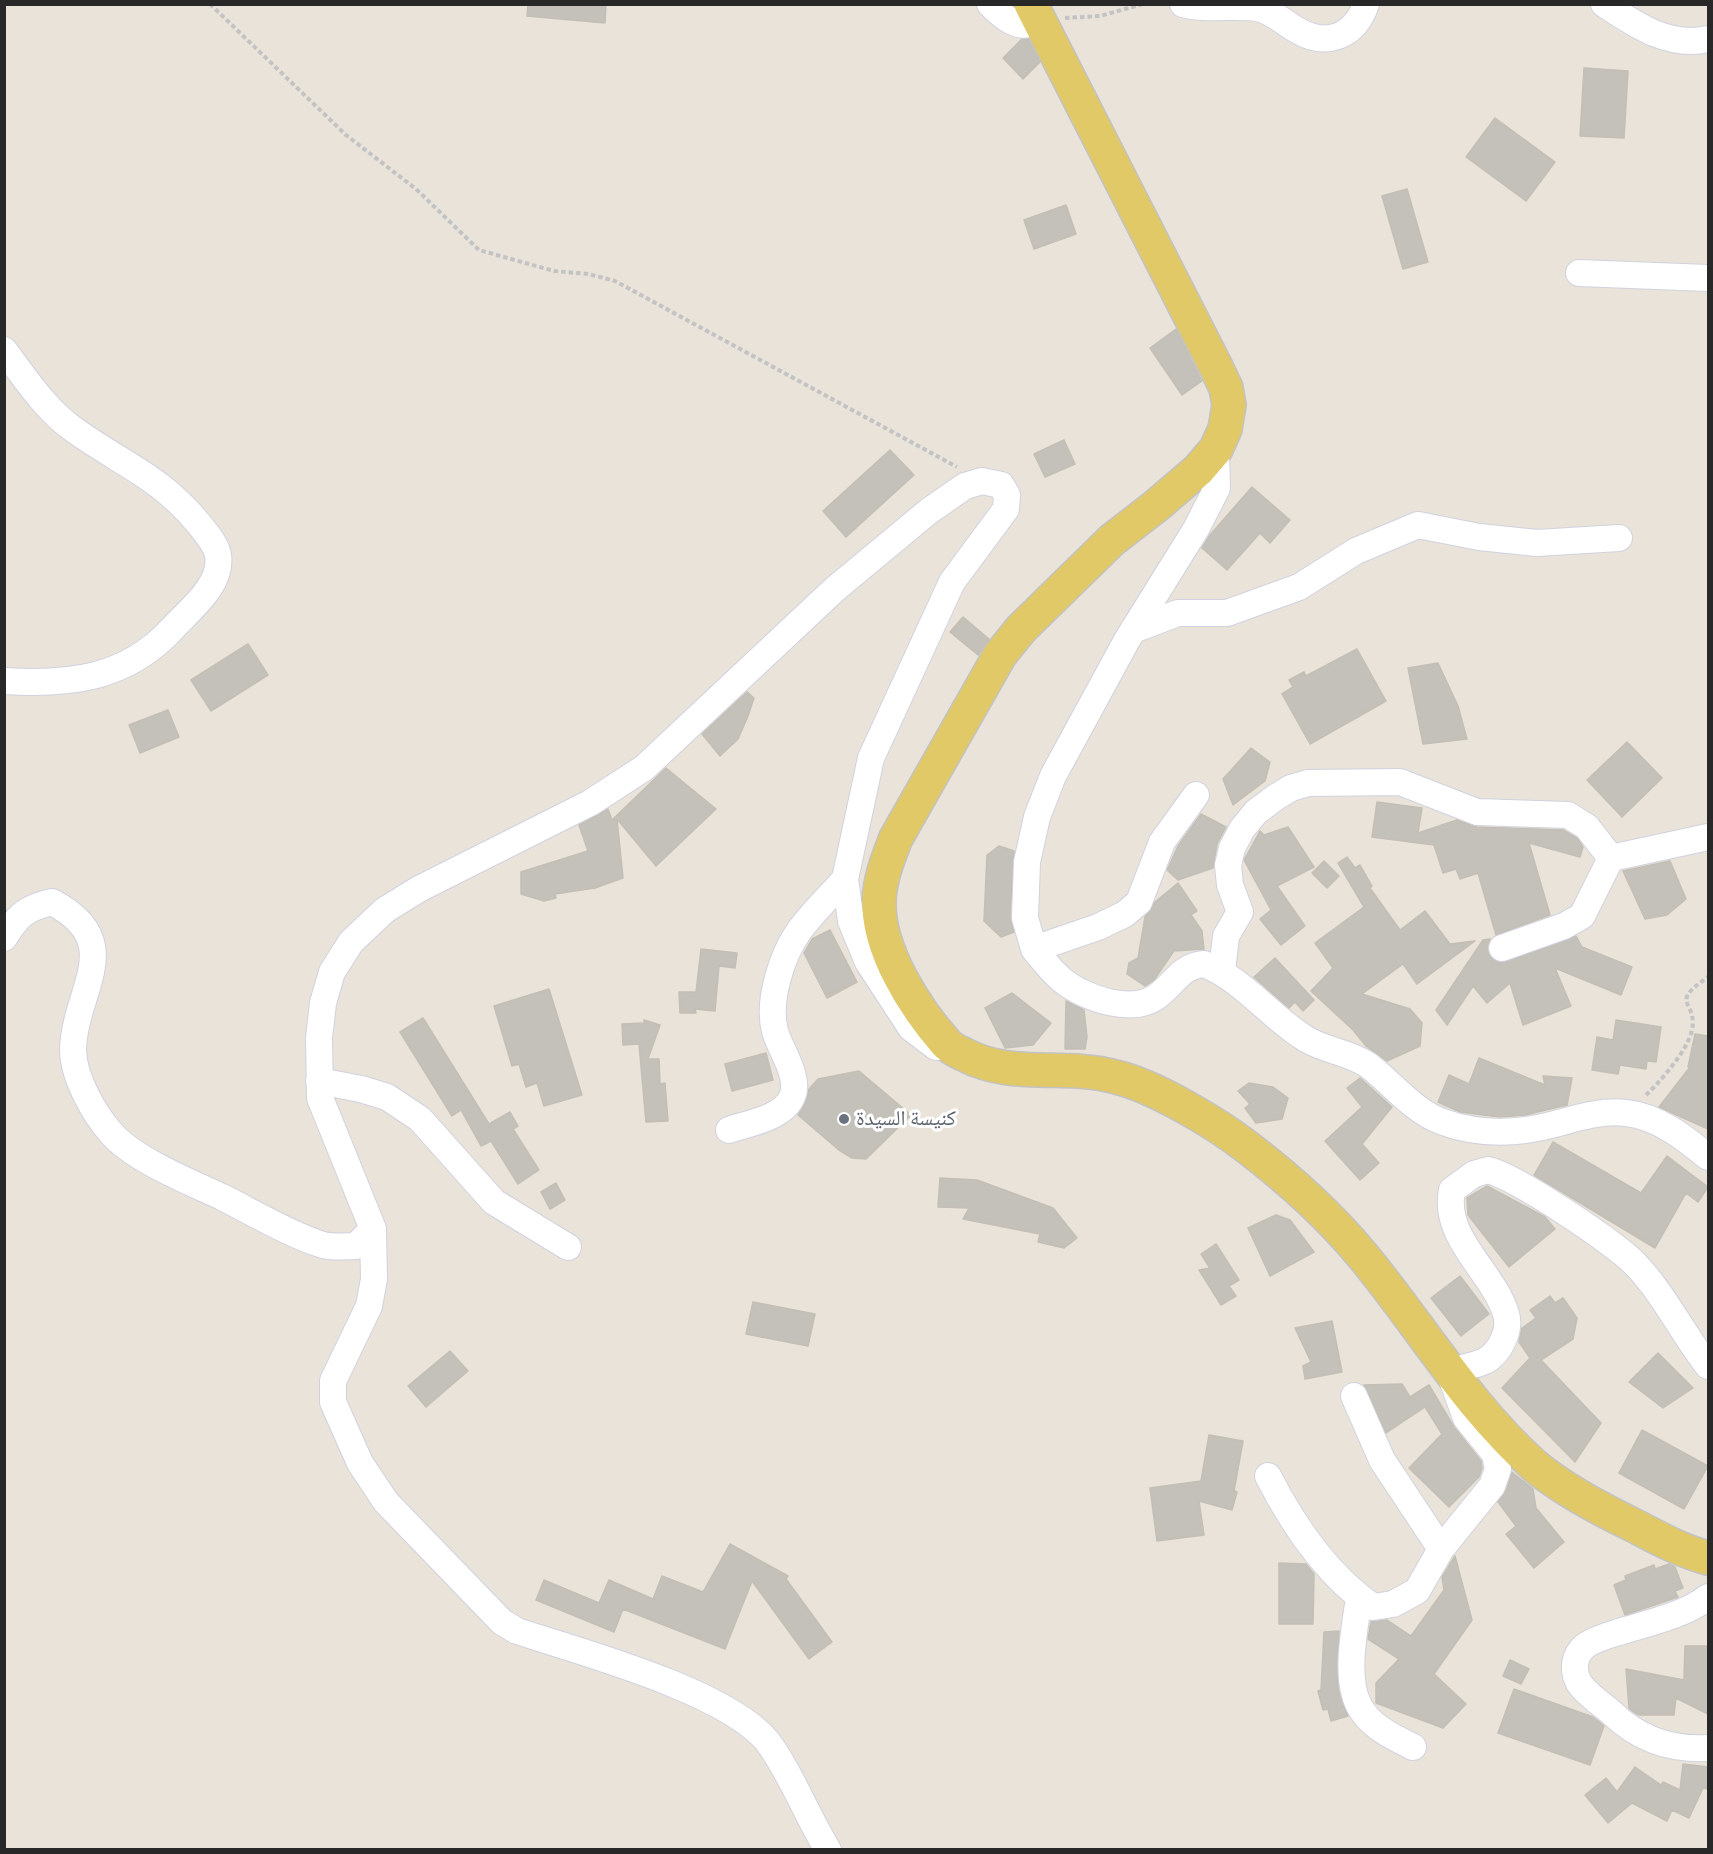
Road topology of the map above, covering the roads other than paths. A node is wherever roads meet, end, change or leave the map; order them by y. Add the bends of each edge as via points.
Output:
1 (990, 4) edge
2 (1183, 4) edge
3 (1366, 4) edge
4 (1604, 4) edge
5 (1034, 12) edge
6 (1708, 39) edge
7 (1579, 273) dead end
8 (1708, 278) edge
9 (4, 350) edge
10 (1216, 449) junction
11 (1619, 538) dead end
12 (1133, 630) junction
13 (4, 681) edge
14 (1196, 795) dead end
15 (1708, 837) edge
16 (1611, 858) junction
17 (845, 879) junction
18 (4, 938) edge
19 (1502, 948) dead end
20 (1034, 949) junction
21 (1222, 971) junction
22 (948, 1046) junction
23 (319, 1081) junction
24 (729, 1130) dead end
25 (1708, 1157) edge
26 (373, 1229) junction
27 (568, 1246) dead end
28 (1708, 1366) edge
29 (1449, 1371) junction
30 (1354, 1396) dead end
31 (1268, 1476) dead end
32 (1441, 1549) junction
33 (1708, 1558) edge
34 (1359, 1597) junction
35 (1708, 1597) edge
36 (1413, 1747) dead end
37 (1708, 1748) edge
38 (828, 1850) edge

1 - 5 street via 1020,25 1027,25
2 - 3 street via 1260,9 1300,32 1334,37 1348,33 1361,21
4 - 6 street via 1668,40
5 - 10 main road via 1226,388 1229,405
7 - 8 street
9 - 13 street via 31,387 72,429 143,472 180,500 209,536 218,555 210,588 140,658 115,670 50,684
10 - 12 street via 1217,488
10 - 22 main road via 1198,470 1112,540 1021,628 1000,655 896,838 884,869 879,902 885,936 893,963 915,1004
11 - 12 street via 1537,543 1418,525 1356,552 1299,587 1227,613 1178,613
12 - 20 street via 1053,776 1037,817 1027,862 1025,918
14 - 20 street via 1162,842 1139,902 1098,927
15 - 16 street
16 - 19 street via 1582,916
16 - 21 street via 1587,827 1568,815 1477,812 1400,782 1327,782 1291,788 1256,812 1232,848 1228,865 1230,885 1240,912 1226,936
17 - 22 street via 851,921 886,993 911,1028 936,1047
17 - 23 street via 871,759 952,582 1006,509 1007,495 1002,485 982,481 965,486 929,511 834,589 644,768 590,803 385,910 351,942 332,972 323,1003
17 - 24 street via 799,932 783,965 775,994 774,1030 795,1089 791,1099 782,1110
18 - 26 street via 30,907 52,902 72,912 89,935 93,969 73,1050 89,1101 113,1136 185,1180 321,1245 356,1246
20 - 21 street via 1064,982 1124,1006 1147,1003 1193,965 1204,964
21 - 25 street via 1303,1037 1365,1063 1420,1111 1443,1122 1489,1133 1605,1113 1627,1113 1670,1128
22 - 29 main road via 980,1063 1005,1070 1088,1071 1118,1077 1217,1126 1312,1200 1338,1226
23 - 26 street via 327,1119
23 - 27 street via 387,1097 420,1119 494,1202
26 - 38 street via 374,1279 369,1306 333,1381 333,1402 360,1462 386,1502 488,1609 517,1631 674,1685 735,1714 767,1742
28 - 29 street via 1636,1265 1556,1208 1488,1170 1474,1174 1452,1190 1449,1204 1454,1222 1506,1314 1506,1332 1502,1343 1486,1360
29 - 32 street via 1466,1418 1495,1454 1497,1469 1492,1486
29 - 33 main road via 1538,1468 1607,1513 1688,1553
30 - 32 street via 1382,1460
31 - 34 street via 1302,1536
32 - 34 street via 1417,1591 1405,1599 1373,1606
34 - 36 street via 1352,1648 1353,1684 1362,1712 1382,1731
35 - 37 street via 1669,1617 1586,1645 1575,1659 1580,1683 1621,1722 1645,1737 1683,1750

